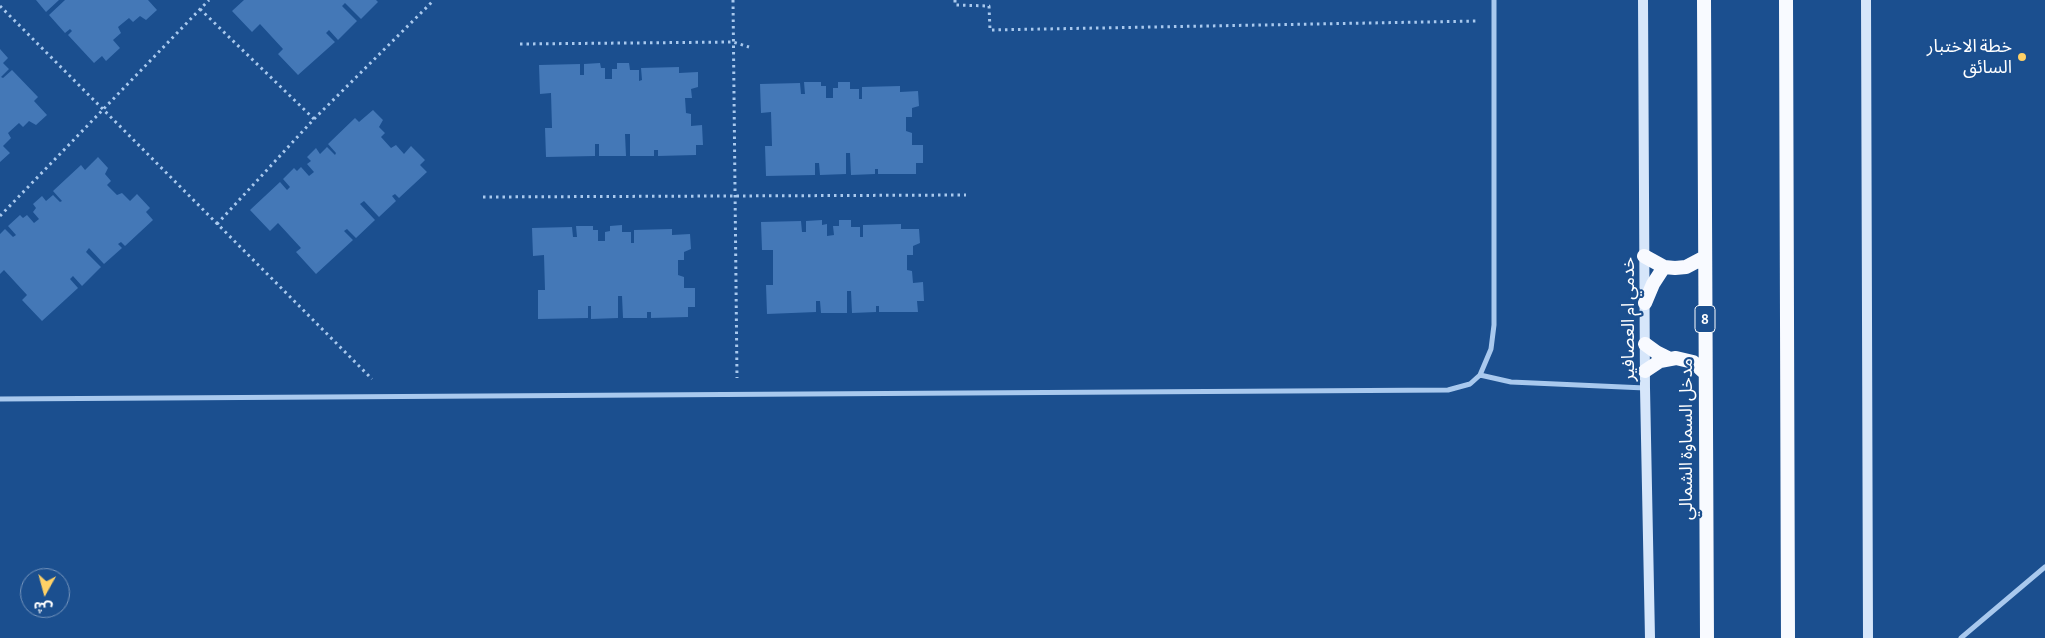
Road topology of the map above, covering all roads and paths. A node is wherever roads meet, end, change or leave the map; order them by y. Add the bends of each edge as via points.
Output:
1 (209, 0) edge
2 (434, 0) edge
3 (733, 0) edge
4 (955, 0) edge
5 (1494, 0) edge
6 (1643, 0) edge
7 (1704, 0) edge
8 (1786, 0) edge
9 (1866, 0) edge
10 (0, 6) edge
11 (200, 9) junction
12 (1494, 21) junction
13 (733, 42) junction
14 (520, 44) dead end
15 (749, 47) dead end
16 (103, 110) junction
17 (314, 119) junction
18 (966, 195) dead end
19 (483, 197) dead end
20 (735, 197) junction
21 (0, 216) edge
22 (217, 224) junction
23 (1644, 256) junction
24 (1705, 257) junction
25 (1664, 267) junction
26 (1645, 303) junction
27 (1645, 344) junction
28 (1668, 358) junction
29 (1646, 371) junction
30 (1706, 373) junction
31 (1480, 375) junction
32 (1646, 388) junction
33 (737, 394) junction
34 (389, 396) junction
35 (0, 399) edge
36 (2045, 567) edge
37 (1650, 638) edge
38 (1707, 638) edge
39 (1788, 638) edge
40 (1868, 638) edge
41 (1961, 638) edge

1 - 11 path
2 - 17 path
3 - 13 path
4 - 12 path via 955,5 990,6 990,30
5 - 12 street
6 - 23 main road, خدمي ام العصافير
7 - 24 highway, مدخل السماوة الشمالي / 8
8 - 39 highway
9 - 40 main road
10 - 16 path
11 - 16 path
11 - 17 path
12 - 31 street via 1494,325 1491,349
13 - 14 path
13 - 15 path
13 - 20 path
16 - 21 path
16 - 22 path
17 - 22 path
18 - 20 path
19 - 20 path
20 - 33 path
22 - 34 path
23 - 25 highway
23 - 26 main road, خدمي ام العصافير
24 - 25 highway via 1686,267
24 - 30 highway, مدخل السماوة الشمالي / 8
25 - 26 highway
26 - 27 main road, خدمي ام العصافير
27 - 28 highway
27 - 29 main road, خدمي ام العصافير
28 - 29 highway
28 - 30 highway via 1693,362
29 - 32 main road, خدمي ام العصافير
30 - 38 highway, مدخل السماوة الشمالي / 8
31 - 32 street via 1511,382
31 - 33 street via 1470,384 1448,390
32 - 37 main road, خدمي ام العصافير
33 - 34 street
34 - 35 street
36 - 41 street

